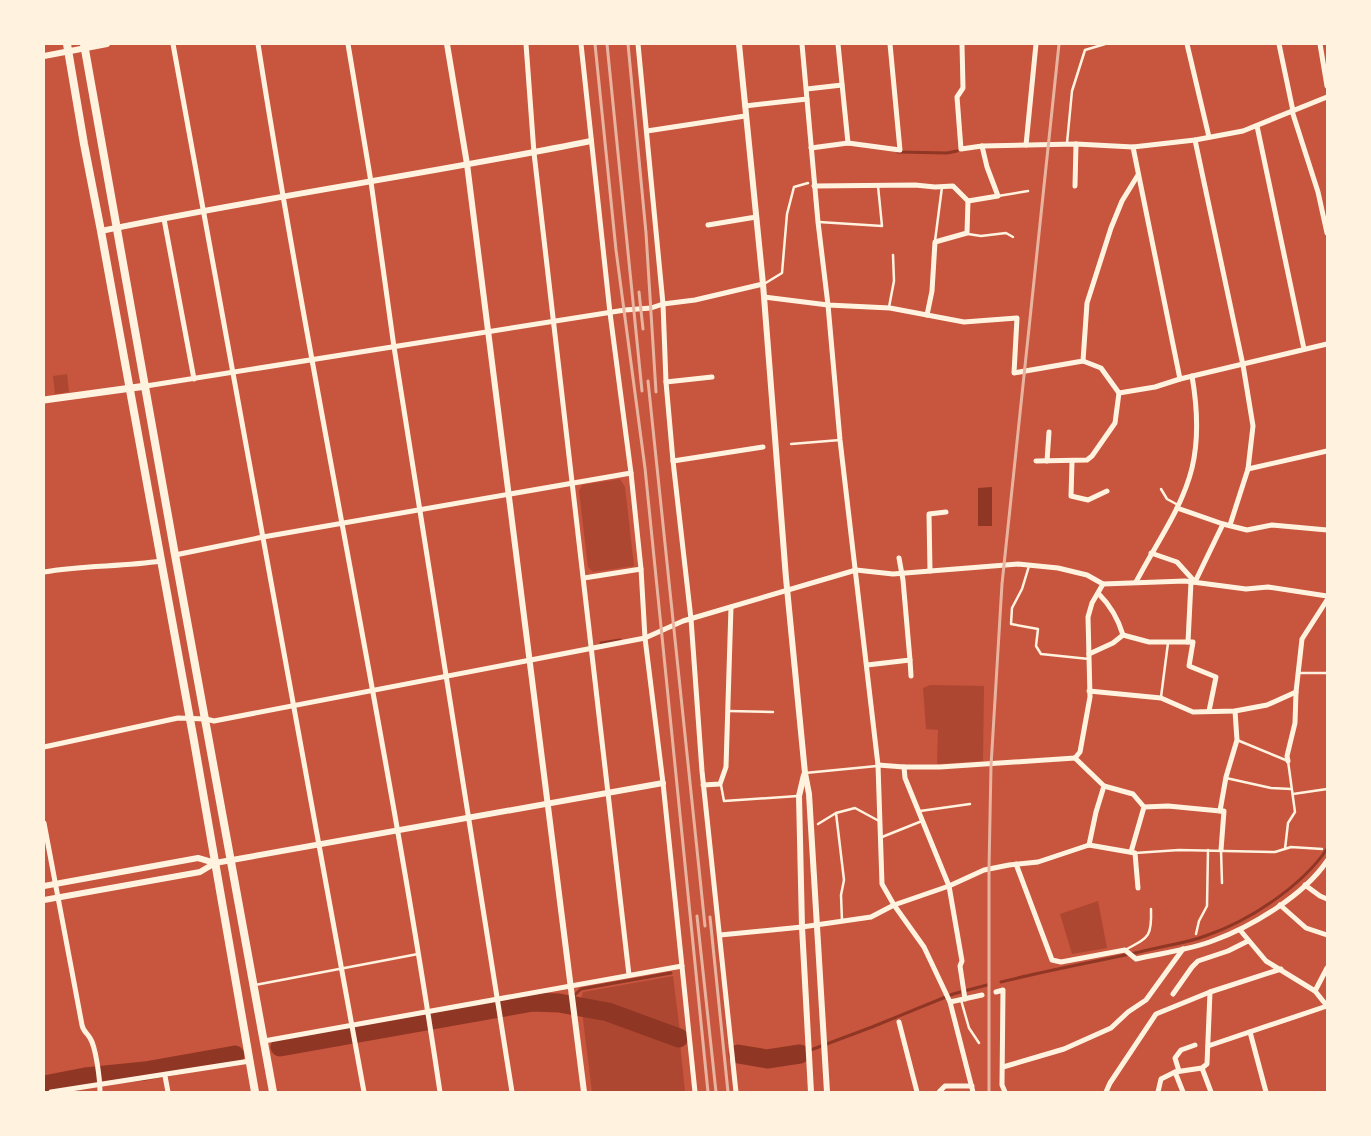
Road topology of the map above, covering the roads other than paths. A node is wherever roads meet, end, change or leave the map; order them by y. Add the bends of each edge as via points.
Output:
1 (67, 44) edge
2 (106, 44) edge
3 (174, 44) edge
4 (258, 44) edge
5 (348, 44) edge
6 (447, 44) edge
7 (526, 44) edge
8 (580, 44) edge
9 (638, 44) edge
10 (739, 44) edge
11 (802, 44) edge
12 (838, 44) edge
13 (890, 44) edge
14 (962, 44) edge
15 (1036, 44) edge
16 (1105, 44) edge
17 (1187, 44) edge
18 (1279, 44) edge
19 (1320, 44) edge
20 (85, 46) edge
21 (69, 52) junction
22 (44, 56) edge
23 (842, 85) junction
24 (1327, 86) edge
25 (807, 89) junction
26 (1327, 97) edge
27 (807, 99) junction
28 (744, 106) junction
29 (1292, 111) junction
30 (745, 116) junction
31 (1257, 126) junction
32 (647, 131) junction
33 (1209, 137) junction
34 (1195, 140) junction
35 (591, 141) junction
36 (848, 143) junction
37 (1067, 144) junction
38 (1076, 144) junction
39 (1026, 145) junction
40 (982, 146) junction
41 (811, 148) junction
42 (1133, 148) junction
43 (534, 152) junction
44 (466, 164) junction
45 (1138, 175) junction
46 (371, 182) junction
47 (808, 183) dead end
48 (814, 186) junction
49 (878, 186) junction
50 (1074, 186) dead end
51 (942, 187) junction
52 (1028, 191) dead end
53 (282, 196) junction
54 (998, 196) junction
55 (968, 200) junction
56 (204, 211) junction
57 (756, 217) junction
58 (164, 219) junction
59 (818, 222) junction
60 (708, 226) dead end
61 (117, 228) junction
62 (101, 231) junction
63 (1327, 232) edge
64 (967, 233) junction
65 (1013, 237) dead end
66 (935, 242) junction
67 (893, 255) dead end
68 (763, 284) junction
69 (764, 296) junction
70 (662, 304) junction
71 (828, 305) junction
72 (888, 308) junction
73 (610, 313) junction
74 (927, 315) junction
75 (554, 322) junction
76 (488, 332) junction
77 (1327, 344) edge
78 (394, 347) junction
79 (1304, 349) junction
80 (311, 359) junction
81 (1083, 361) junction
82 (1243, 365) junction
83 (234, 372) junction
84 (1192, 376) junction
85 (712, 377) dead end
86 (194, 379) junction
87 (1180, 379) junction
88 (666, 382) junction
89 (146, 386) junction
90 (130, 389) junction
91 (1119, 393) junction
92 (44, 400) edge
93 (1049, 432) dead end
94 (840, 440) junction
95 (791, 444) dead end
96 (763, 447) dead end
97 (1327, 451) edge
98 (673, 461) junction
99 (1036, 461) dead end
100 (1047, 461) junction
101 (1072, 462) junction
102 (1248, 469) junction
103 (631, 473) junction
104 (572, 482) junction
105 (1161, 489) dead end
106 (1107, 491) dead end
107 (508, 493) junction
108 (1177, 506) junction
109 (421, 510) junction
110 (946, 512) dead end
111 (341, 524) junction
112 (1223, 524) junction
113 (1230, 525) junction
114 (1327, 530) edge
115 (264, 537) junction
116 (1151, 553) junction
117 (175, 555) junction
118 (899, 558) dead end
119 (160, 560) junction
120 (1029, 565) junction
121 (641, 569) junction
122 (856, 570) junction
123 (930, 571) junction
124 (44, 572) edge
125 (901, 573) junction
126 (584, 578) junction
127 (1136, 582) junction
128 (1193, 582) junction
129 (1103, 584) junction
130 (788, 590) junction
131 (1098, 593) junction
132 (1327, 596) edge
133 (1327, 600) edge
134 (731, 607) junction
135 (691, 619) junction
136 (1123, 635) junction
137 (645, 638) junction
138 (1168, 642) junction
139 (1188, 642) junction
140 (592, 648) junction
141 (1089, 656) junction
142 (910, 660) junction
143 (528, 661) junction
144 (867, 665) junction
145 (1298, 673) junction
146 (1327, 673) edge
147 (911, 676) dead end
148 (447, 677) junction
149 (373, 691) junction
150 (1089, 691) junction
151 (1296, 692) junction
152 (1161, 698) junction
153 (294, 706) junction
154 (728, 711) junction
155 (1209, 711) junction
156 (1235, 711) junction
157 (773, 712) dead end
158 (190, 719) junction
159 (206, 719) junction
160 (1237, 740) junction
161 (44, 746) edge
162 (1075, 758) junction
163 (1288, 761) junction
164 (878, 765) junction
165 (904, 768) junction
166 (804, 774) junction
167 (1226, 777) junction
168 (663, 783) junction
169 (720, 784) junction
170 (704, 785) junction
171 (1104, 786) junction
172 (1291, 788) junction
173 (1327, 789) edge
174 (608, 794) junction
175 (1293, 794) junction
176 (799, 796) junction
177 (547, 804) junction
178 (970, 804) dead end
179 (1144, 806) junction
180 (918, 811) junction
181 (1220, 811) junction
182 (836, 813) junction
183 (469, 817) junction
184 (922, 821) junction
185 (880, 822) junction
186 (44, 824) edge
187 (818, 824) dead end
188 (397, 830) junction
189 (880, 838) junction
190 (319, 844) junction
191 (1089, 845) junction
192 (1322, 848) dead end
193 (1285, 849) junction
194 (1208, 850) junction
195 (1221, 850) junction
196 (1133, 852) junction
197 (231, 860) junction
198 (1327, 861) edge
199 (215, 863) junction
200 (1016, 864) junction
201 (1222, 883) dead end
202 (55, 884) junction
203 (44, 886) edge
204 (949, 886) junction
205 (1305, 886) junction
206 (1138, 888) dead end
207 (58, 898) junction
208 (1327, 899) edge
209 (44, 900) edge
210 (894, 905) junction
211 (1280, 905) junction
212 (1151, 909) dead end
213 (842, 922) junction
214 (816, 925) junction
215 (802, 927) junction
216 (1240, 930) junction
217 (1196, 934) dead end
218 (720, 935) junction
219 (1327, 935) edge
220 (1248, 941) junction
221 (1183, 948) junction
222 (1127, 951) junction
223 (418, 954) junction
224 (682, 966) junction
225 (1281, 968) junction
226 (1327, 968) edge
227 (342, 969) junction
228 (629, 975) junction
229 (254, 985) junction
230 (570, 986) junction
231 (1315, 991) junction
232 (996, 992) dead end
233 (1210, 992) junction
234 (1174, 994) dead end
235 (982, 995) dead end
236 (498, 998) junction
237 (964, 999) junction
238 (949, 1002) junction
239 (1327, 1006) edge
240 (428, 1011) junction
241 (899, 1022) dead end
242 (351, 1025) junction
243 (1250, 1032) junction
244 (264, 1041) junction
245 (979, 1043) dead end
246 (1195, 1045) dead end
247 (1208, 1046) junction
248 (250, 1062) junction
249 (1003, 1067) junction
250 (1202, 1068) junction
251 (1177, 1072) junction
252 (165, 1076) junction
253 (100, 1082) junction
254 (972, 1089) edge
255 (51, 1092) edge
256 (100, 1092) edge
257 (168, 1092) edge
258 (256, 1092) edge
259 (273, 1092) edge
260 (364, 1092) edge
261 (440, 1092) edge
262 (512, 1092) edge
263 (584, 1092) edge
264 (695, 1092) edge
265 (736, 1092) edge
266 (811, 1092) edge
267 (827, 1092) edge
268 (917, 1092) edge
269 (939, 1092) edge
270 (1005, 1092) edge
271 (1106, 1092) edge
272 (1158, 1092) edge
273 (1183, 1092) edge
274 (1212, 1092) edge
275 (1266, 1092) edge

1 - 21 highway
2 - 20 street
3 - 56 street
4 - 53 street
5 - 46 street
6 - 44 street
7 - 43 street
8 - 35 street
9 - 32 street
10 - 28 street
11 - 25 street
12 - 23 street
13 - 36 street via 900,150
14 - 40 street via 963,88 957,97 961,149
15 - 39 street
16 - 37 lane via 1085,50 1072,91
17 - 33 street
18 - 29 street
19 - 24 street
20 - 21 street
20 - 61 highway
21 - 22 street
21 - 62 highway
23 - 25 street
23 - 36 street
25 - 27 street
26 - 29 street
27 - 28 street
27 - 41 street
28 - 30 street
29 - 31 street
29 - 63 street
30 - 32 street
30 - 57 street
31 - 33 street
31 - 79 street
32 - 70 street
33 - 34 street
34 - 42 street
34 - 82 street
35 - 43 street
35 - 73 street
36 - 41 street
37 - 38 street
37 - 39 street
38 - 42 street
38 - 50 street
39 - 40 street
40 - 54 street
41 - 48 street
42 - 45 street
43 - 44 street
43 - 75 street
44 - 46 street
44 - 76 street
45 - 81 street via 1111,228 1088,303
45 - 87 street
46 - 53 street
46 - 78 street
47 - 68 lane via 794,187 787,214 782,273
48 - 49 street
48 - 59 street
49 - 51 street
49 - 59 lane via 882,226
51 - 55 street via 954,186
51 - 66 lane
52 - 54 lane
53 - 56 street
53 - 80 street
54 - 55 street
55 - 64 street
56 - 58 street
56 - 83 street
57 - 60 street
57 - 68 street
58 - 61 street
58 - 86 street
59 - 71 street
61 - 62 street
61 - 89 highway
62 - 90 highway
64 - 65 lane via 981,236 1006,233
64 - 66 street
66 - 74 street
67 - 72 lane via 894,281
68 - 69 street
68 - 70 street
69 - 71 street
69 - 130 street
70 - 73 street
70 - 88 street
71 - 72 street
71 - 94 street
72 - 74 street
73 - 75 street
73 - 103 street
74 - 81 street via 964,322 1017,318 1014,373
75 - 76 street
75 - 104 street
76 - 78 street
76 - 107 street
77 - 79 street
78 - 80 street
78 - 109 street
79 - 82 street
80 - 83 street
80 - 111 street
81 - 91 street via 1101,368
82 - 84 street
82 - 102 street via 1253,426
83 - 86 street
83 - 115 street
84 - 87 street
84 - 108 street via 1197,402 1192,468
85 - 88 street
86 - 89 street
87 - 91 street
88 - 98 street
89 - 90 main road
89 - 117 highway
90 - 92 main road
90 - 119 highway
91 - 101 street via 1114,425 1092,456
93 - 100 street
94 - 95 lane
94 - 122 street
96 - 98 street
97 - 102 street
98 - 135 street
99 - 100 street
100 - 101 street
101 - 106 street via 1071,496 1088,500
102 - 113 street
103 - 104 street
103 - 121 street
104 - 107 street
104 - 126 street
105 - 108 lane
107 - 109 street
107 - 143 street
108 - 112 street
108 - 116 street
109 - 111 street
109 - 148 street
110 - 123 street via 930,514
111 - 115 street
111 - 149 street
112 - 113 street
112 - 128 street
113 - 114 street via 1247,530 1272,525
115 - 117 street
115 - 153 street
116 - 127 street
116 - 128 street via 1177,562
117 - 159 highway
118 - 125 street
119 - 124 street
119 - 158 highway
120 - 123 street
120 - 129 street via 1087,574
120 - 141 lane via 1012,608 1011,624 1038,629 1036,646 1041,654
121 - 126 street
121 - 137 street
122 - 125 street
122 - 130 street
122 - 144 street
123 - 125 street
125 - 142 street
126 - 140 street
127 - 128 street
127 - 129 street
128 - 132 street via 1246,590 1268,587
128 - 139 street
129 - 131 street
130 - 134 street
130 - 166 street
131 - 136 street via 1110,605
131 - 141 street via 1088,616
133 - 145 street via 1302,639
134 - 135 street
134 - 154 street
135 - 137 street
135 - 170 street
136 - 138 street via 1149,642
136 - 141 street
137 - 140 street
137 - 168 street
138 - 139 street
138 - 152 lane
139 - 155 street via 1193,642 1189,666 1216,678
140 - 143 street
140 - 174 street
141 - 150 street
142 - 144 street
142 - 147 street
143 - 148 street
143 - 177 street
144 - 164 street
145 - 146 lane
145 - 151 street
148 - 149 street
148 - 183 street
149 - 153 street
149 - 188 street
150 - 152 street
150 - 162 street via 1080,752
151 - 156 street via 1266,705
151 - 163 street via 1295,723
152 - 155 street via 1193,712
153 - 159 street via 214,721
153 - 190 street
154 - 157 lane
154 - 169 street via 726,767
155 - 156 street
156 - 160 street
158 - 159 street
158 - 161 street via 178,718
158 - 199 highway
159 - 197 highway
160 - 163 lane
160 - 167 street
162 - 165 street
162 - 171 street
163 - 172 lane
164 - 165 street
164 - 166 lane
164 - 185 street
165 - 180 street via 904,778
166 - 176 street
166 - 214 street via 809,794
167 - 172 lane via 1271,788
167 - 181 street
168 - 174 street
168 - 224 street
169 - 170 street
169 - 176 lane via 724,801
170 - 218 street
171 - 179 street via 1133,794
171 - 191 street
172 - 175 lane
173 - 175 lane
174 - 177 street
174 - 228 street
175 - 193 lane via 1295,812 1288,822
176 - 215 street
177 - 183 street
177 - 230 street
178 - 180 lane
179 - 181 street
179 - 196 street
180 - 184 street
181 - 195 street via 1224,811
182 - 185 lane via 858,808
182 - 187 lane
182 - 213 lane via 844,880
183 - 188 street
183 - 236 street
184 - 189 lane
184 - 204 street
185 - 189 street
186 - 202 street
188 - 190 street
188 - 223 street
189 - 210 street via 882,884
190 - 197 street
190 - 227 street
191 - 196 street
191 - 200 street via 1038,862
192 - 193 lane via 1291,846
193 - 195 lane via 1275,852
194 - 195 lane
194 - 196 lane
194 - 217 lane via 1207,906
195 - 201 lane
196 - 206 street
197 - 199 street
197 - 229 highway
198 - 205 street
199 - 202 street via 198,858
199 - 207 street via 200,872
199 - 248 highway
200 - 204 street via 984,870
200 - 222 street via 1052,960 1060,962
202 - 203 street
202 - 207 street
204 - 210 street
204 - 237 street via 962,961
205 - 208 street
205 - 211 street
207 - 209 street
207 - 253 street via 83,1030 91,1039
210 - 213 street via 871,917
210 - 238 street via 924,946
211 - 216 street
211 - 219 street via 1306,928
212 - 222 lane via 1150,932
213 - 214 street
214 - 215 street
214 - 267 street
215 - 218 street
215 - 266 street
216 - 220 street
216 - 221 street via 1214,941
218 - 265 street
220 - 225 street via 1266,961
220 - 234 street via 1198,961
221 - 222 street via 1136,959
221 - 249 street via 1146,1000 1111,1028 1064,1049
223 - 227 lane
223 - 240 street
224 - 228 street
224 - 264 street
225 - 231 street
225 - 233 street
226 - 231 street
227 - 229 lane
227 - 242 street
228 - 230 street
229 - 244 highway
230 - 236 street
230 - 263 street
231 - 239 street
232 - 249 street via 1003,990
233 - 247 street
233 - 271 street via 1156,1014
235 - 237 street
236 - 240 street
236 - 262 street
237 - 238 street
237 - 245 lane via 968,1028
238 - 254 street
239 - 243 street
240 - 242 street
240 - 261 street
241 - 268 street
242 - 244 street
242 - 260 street
243 - 247 street
243 - 275 street
244 - 259 highway
246 - 251 street via 1181,1050 1175,1058
247 - 250 street via 1207,1064
248 - 252 street
248 - 258 highway
249 - 270 street
250 - 251 street
250 - 274 street
251 - 272 street via 1161,1079
251 - 273 street
252 - 253 street
252 - 257 street
253 - 255 street
253 - 256 street
254 - 269 street via 945,1086

